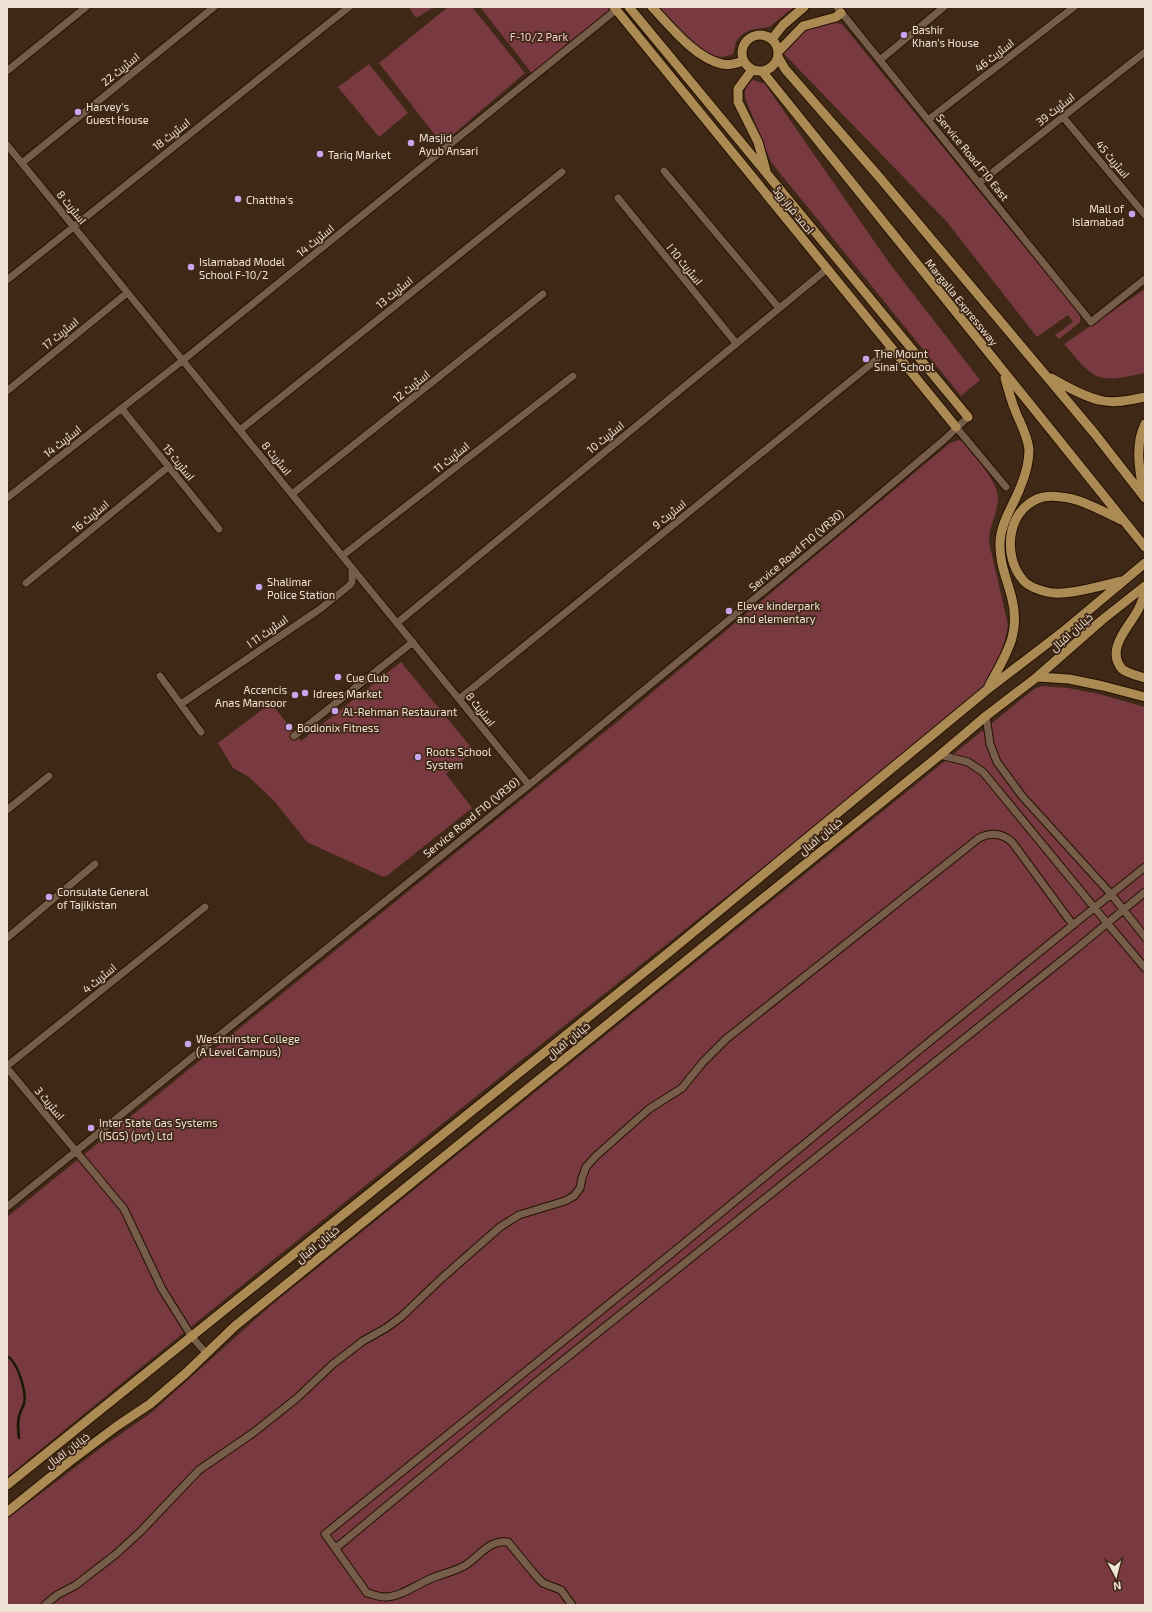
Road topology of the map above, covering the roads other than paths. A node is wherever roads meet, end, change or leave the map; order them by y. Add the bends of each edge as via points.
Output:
1 (86, 7) edge
2 (214, 7) edge
3 (349, 7) edge
4 (629, 7) edge
5 (652, 7) edge
6 (804, 7) edge
7 (944, 7) edge
8 (1074, 7) edge
9 (615, 8) edge
10 (839, 10) edge
11 (772, 39) junction
12 (778, 54) junction
13 (1144, 56) edge
14 (880, 60) junction
15 (743, 61) junction
16 (752, 70) junction
17 (7, 71) edge
18 (762, 71) junction
19 (697, 91) junction
20 (688, 98) junction
21 (1063, 117) junction
22 (928, 120) junction
23 (7, 145) edge
24 (22, 163) junction
25 (664, 171) dead end
26 (562, 172) dead end
27 (766, 174) junction
28 (979, 183) junction
29 (618, 198) dead end
30 (1145, 215) edge
31 (73, 226) junction
32 (827, 269) junction
33 (1145, 279) edge
34 (7, 280) edge
35 (127, 293) junction
36 (543, 294) dead end
37 (779, 308) junction
38 (736, 343) junction
39 (892, 347) junction
40 (182, 361) junction
41 (1004, 373) junction
42 (1045, 374) junction
43 (573, 376) dead end
44 (7, 391) edge
45 (1145, 397) edge
46 (122, 409) junction
47 (968, 417) joint
48 (1145, 424) edge
49 (956, 427) junction
50 (240, 430) junction
51 (168, 467) junction
52 (1006, 487) dead end
53 (292, 494) junction
54 (7, 498) edge
55 (1145, 498) edge
56 (1124, 521) junction
57 (219, 529) dead end
58 (1145, 547) edge
59 (342, 556) junction
60 (1145, 562) edge
61 (352, 569) junction
62 (1123, 581) junction
63 (26, 583) dead end
64 (1145, 586) edge
65 (1145, 593) edge
66 (397, 623) junction
67 (413, 642) junction
68 (160, 676) dead end
69 (1037, 677) junction
70 (1145, 678) edge
71 (988, 689) junction
72 (1145, 697) edge
73 (459, 699) junction
74 (181, 704) junction
75 (986, 716) junction
76 (201, 732) dead end
77 (294, 736) dead end
78 (940, 755) junction
79 (48, 776) dead end
80 (529, 785) junction
81 (7, 810) edge
82 (96, 864) dead end
83 (1145, 867) edge
84 (1145, 892) edge
85 (1111, 894) junction
86 (1141, 898) edge
87 (205, 907) dead end
88 (1094, 908) junction
89 (1123, 910) junction
90 (1107, 923) junction
91 (1073, 925) junction
92 (1145, 937) edge
93 (7, 938) edge
94 (1145, 968) edge
95 (7, 1067) edge
96 (75, 1151) junction
97 (7, 1207) edge
98 (192, 1337) junction
99 (206, 1353) junction
100 (7, 1485) edge
101 (7, 1512) edge
102 (336, 1548) junction
103 (45, 1605) edge
104 (572, 1605) edge

1 - 17 street
2 - 24 street, اسٹریٹ 22
3 - 31 street, اسٹریٹ 18
4 - 19 main road, احمد فراز روڈ
5 - 15 main road via 705,57 723,65
6 - 11 main road via 783,25
7 - 14 street
8 - 22 street, اسٹریٹ 46
9 - 20 main road, احمد فراز روڈ
9 - 40 street, اسٹریٹ 14
10 - 12 main road via 836,17 803,26
10 - 14 street, Service Road F10 East
11 - 12 main road via 778,47
11 - 15 main road via 764,35 754,36 746,41 742,50
12 - 18 main road via 774,66
12 - 42 main road, Margalla Expressway via 785,69
13 - 21 street, اسٹریٹ 39
14 - 22 street, Service Road F10 East
15 - 16 main road
16 - 18 main road
16 - 27 main road via 738,89 738,102 758,142
18 - 41 main road, Margalla Expressway
19 - 20 main road via 696,98
19 - 27 main road, احمد فراز روڈ
20 - 32 main road, احمد فراز روڈ
21 - 28 street, اسٹریٹ 39
21 - 30 street, اسٹریٹ 45
22 - 28 street, Service Road F10 East
23 - 24 street, اسٹریٹ 8
24 - 31 street, اسٹریٹ 8
25 - 37 street
26 - 50 street, اسٹریٹ 13
27 - 47 main road, احمد فراز روڈ
28 - 33 street, Service Road F10 East via 1091,322
29 - 38 street, اسٹریٹ 10 ا
31 - 34 street, اسٹریٹ 18
31 - 35 street, اسٹریٹ 8
32 - 37 street, اسٹریٹ 10
32 - 39 main road, احمد فراز روڈ
35 - 40 street, اسٹریٹ 8
35 - 44 street, اسٹریٹ 17
36 - 53 street, اسٹریٹ 12
37 - 38 street, اسٹریٹ 10
38 - 66 street, اسٹریٹ 10
39 - 49 main road, احمد فراز روڈ
39 - 73 street, اسٹریٹ 9
40 - 46 street, اسٹریٹ 14
40 - 50 street, اسٹریٹ 8
41 - 56 main road, Margalla Expressway
41 - 71 main road via 1029,450 1026,471 1003,525 1000,540 1002,570 1016,616 1014,633
42 - 45 main road via 1073,390 1100,401 1123,401
42 - 55 main road, Margalla Expressway via 1096,434
43 - 59 street, اسٹریٹ 11
46 - 51 street, اسٹریٹ 15
46 - 54 street, اسٹریٹ 14
47 - 49 street, Service Road F10 (VR30)
48 - 55 main road via 1141,434 1139,456
49 - 52 street
49 - 80 street, Service Road F10 (VR30) via 840,528
50 - 53 street, اسٹریٹ 8
51 - 57 street, اسٹریٹ 15
51 - 63 street, اسٹریٹ 16
53 - 59 street, اسٹریٹ 8
56 - 58 main road, Margalla Expressway
56 - 62 main road via 1063,497 1037,499 1017,518 1009,541 1015,568 1023,581 1034,588 1049,593 1063,593
59 - 61 street, اسٹریٹ 8
60 - 62 main road, خیابان اقبال
61 - 66 street, اسٹریٹ 8
61 - 74 street, اسٹریٹ 11 ا via 350,585 320,609
62 - 71 main road, خیابان اقبال via 1065,630
64 - 69 main road, خیابان اقبال
65 - 70 main road via 1116,647 1117,659 1123,670
66 - 67 street, اسٹریٹ 8
67 - 73 street, اسٹریٹ 8
67 - 77 street
68 - 74 street
69 - 72 main road via 1083,682
69 - 75 main road, خیابان اقبال
71 - 98 main road, خیابان اقبال via 668,953
73 - 80 street, اسٹریٹ 8
74 - 76 street
75 - 78 main road, خیابان اقبال
75 - 85 street via 990,744 997,762 1022,796
78 - 88 street via 968,762 984,772
78 - 99 main road, خیابان اقبال via 240,1322
79 - 81 street
80 - 96 street, Service Road F10 (VR30)
82 - 93 street
83 - 85 street
84 - 86 street
85 - 88 street
85 - 89 street
86 - 89 street
87 - 95 street, اسٹریٹ 4
88 - 90 street
88 - 91 street
89 - 90 street
89 - 92 street
90 - 94 street
90 - 102 street via 540,1379
91 - 102 street via 325,1534
91 - 103 street via 1006,836 987,834 979,838 726,1039 682,1088 649,1109 596,1156 586,1167 580,1188 574,1196 519,1215 500,1227 401,1317 363,1341 253,1433 199,1470 116,1554
95 - 96 street, اسٹریٹ 3
96 - 97 street, Service Road F10 (VR30)
96 - 98 street, اسٹریٹ 3 via 124,1209 162,1289
98 - 99 street, اسٹریٹ 3
98 - 100 main road, خیابان اقبال
99 - 101 main road, خیابان اقبال via 150,1404 117,1426
102 - 104 street via 366,1593 385,1597 465,1566 493,1544 508,1542 543,1583 561,1590

